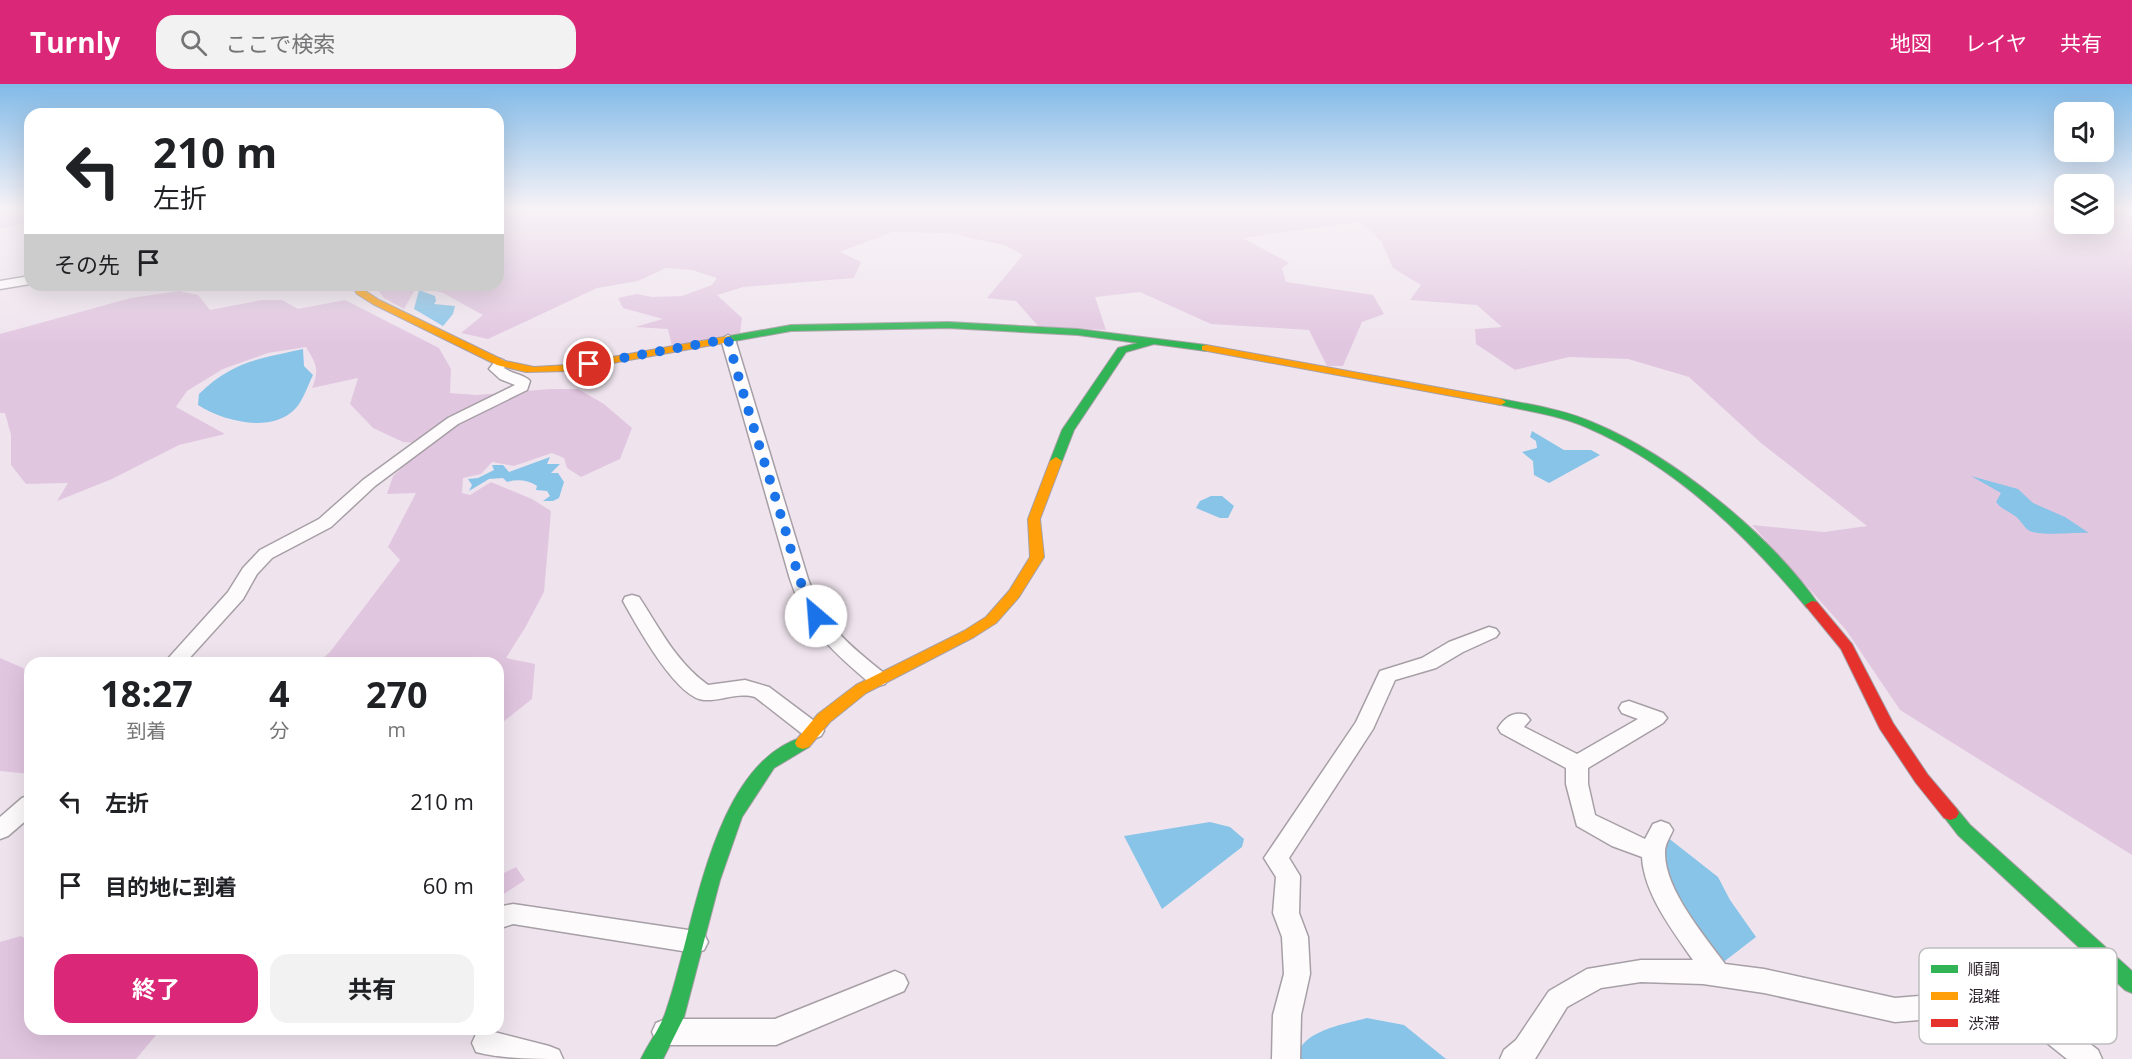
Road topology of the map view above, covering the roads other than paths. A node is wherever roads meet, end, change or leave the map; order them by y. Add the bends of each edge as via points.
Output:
1 (24, 281) edge
2 (0, 285) edge
3 (360, 291) edge
4 (728, 339) junction
5 (1161, 340) junction
6 (501, 363) junction
7 (632, 601) dead end
8 (1489, 633) dead end
9 (180, 657) edge
10 (879, 680) junction
11 (1629, 708) dead end
12 (1520, 720) dead end
13 (813, 731) junction
14 (1577, 764) junction
15 (24, 809) edge
16 (0, 830) edge
17 (504, 916) edge
18 (695, 942) junction
19 (2093, 948) edge
20 (2117, 970) edge
21 (1717, 974) junction
22 (895, 982) dead end
23 (2132, 984) edge
24 (1919, 1008) edge
25 (666, 1032) junction
26 (486, 1043) dead end
27 (2069, 1044) edge
28 (549, 1059) edge
29 (652, 1059) edge
30 (1286, 1059) edge
31 (1514, 1059) edge
32 (2088, 1059) edge

1 - 2 street
3 - 6 street
4 - 5 street via 791,328 948,325
4 - 6 street via 544,371
4 - 10 street via 808,603 824,629
5 - 10 street via 1122,350 1068,430 1034,519 1037,557 1014,594 984,625
5 - 19 street via 1558,415 1611,435 1653,461 1736,524 1774,560 1847,647 1886,725 1964,830
6 - 9 street via 496,369 523,381 522,387 453,421 369,483 325,523 266,554 249,572 231,602
7 - 13 street via 671,665 688,682 704,693 745,687 762,692
8 - 30 street via 1429,663 1387,676 1366,724 1276,858 1288,876 1286,913 1295,937 1297,974 1287,1015
10 - 13 street via 861,689
11 - 14 street via 1656,718
12 - 14 street via 1509,728
13 - 18 street via 805,742 768,764 734,815
14 - 21 street via 1585,820 1620,839 1657,841 1659,880 1678,918
15 - 16 street
17 - 18 street via 513,914
18 - 25 street via 674,1017
20 - 23 street
21 - 24 street via 1895,1010
21 - 31 street via 1641,971 1596,977 1558,999 1526,1049
22 - 25 street via 776,1032
25 - 29 street
26 - 28 street
27 - 32 street

